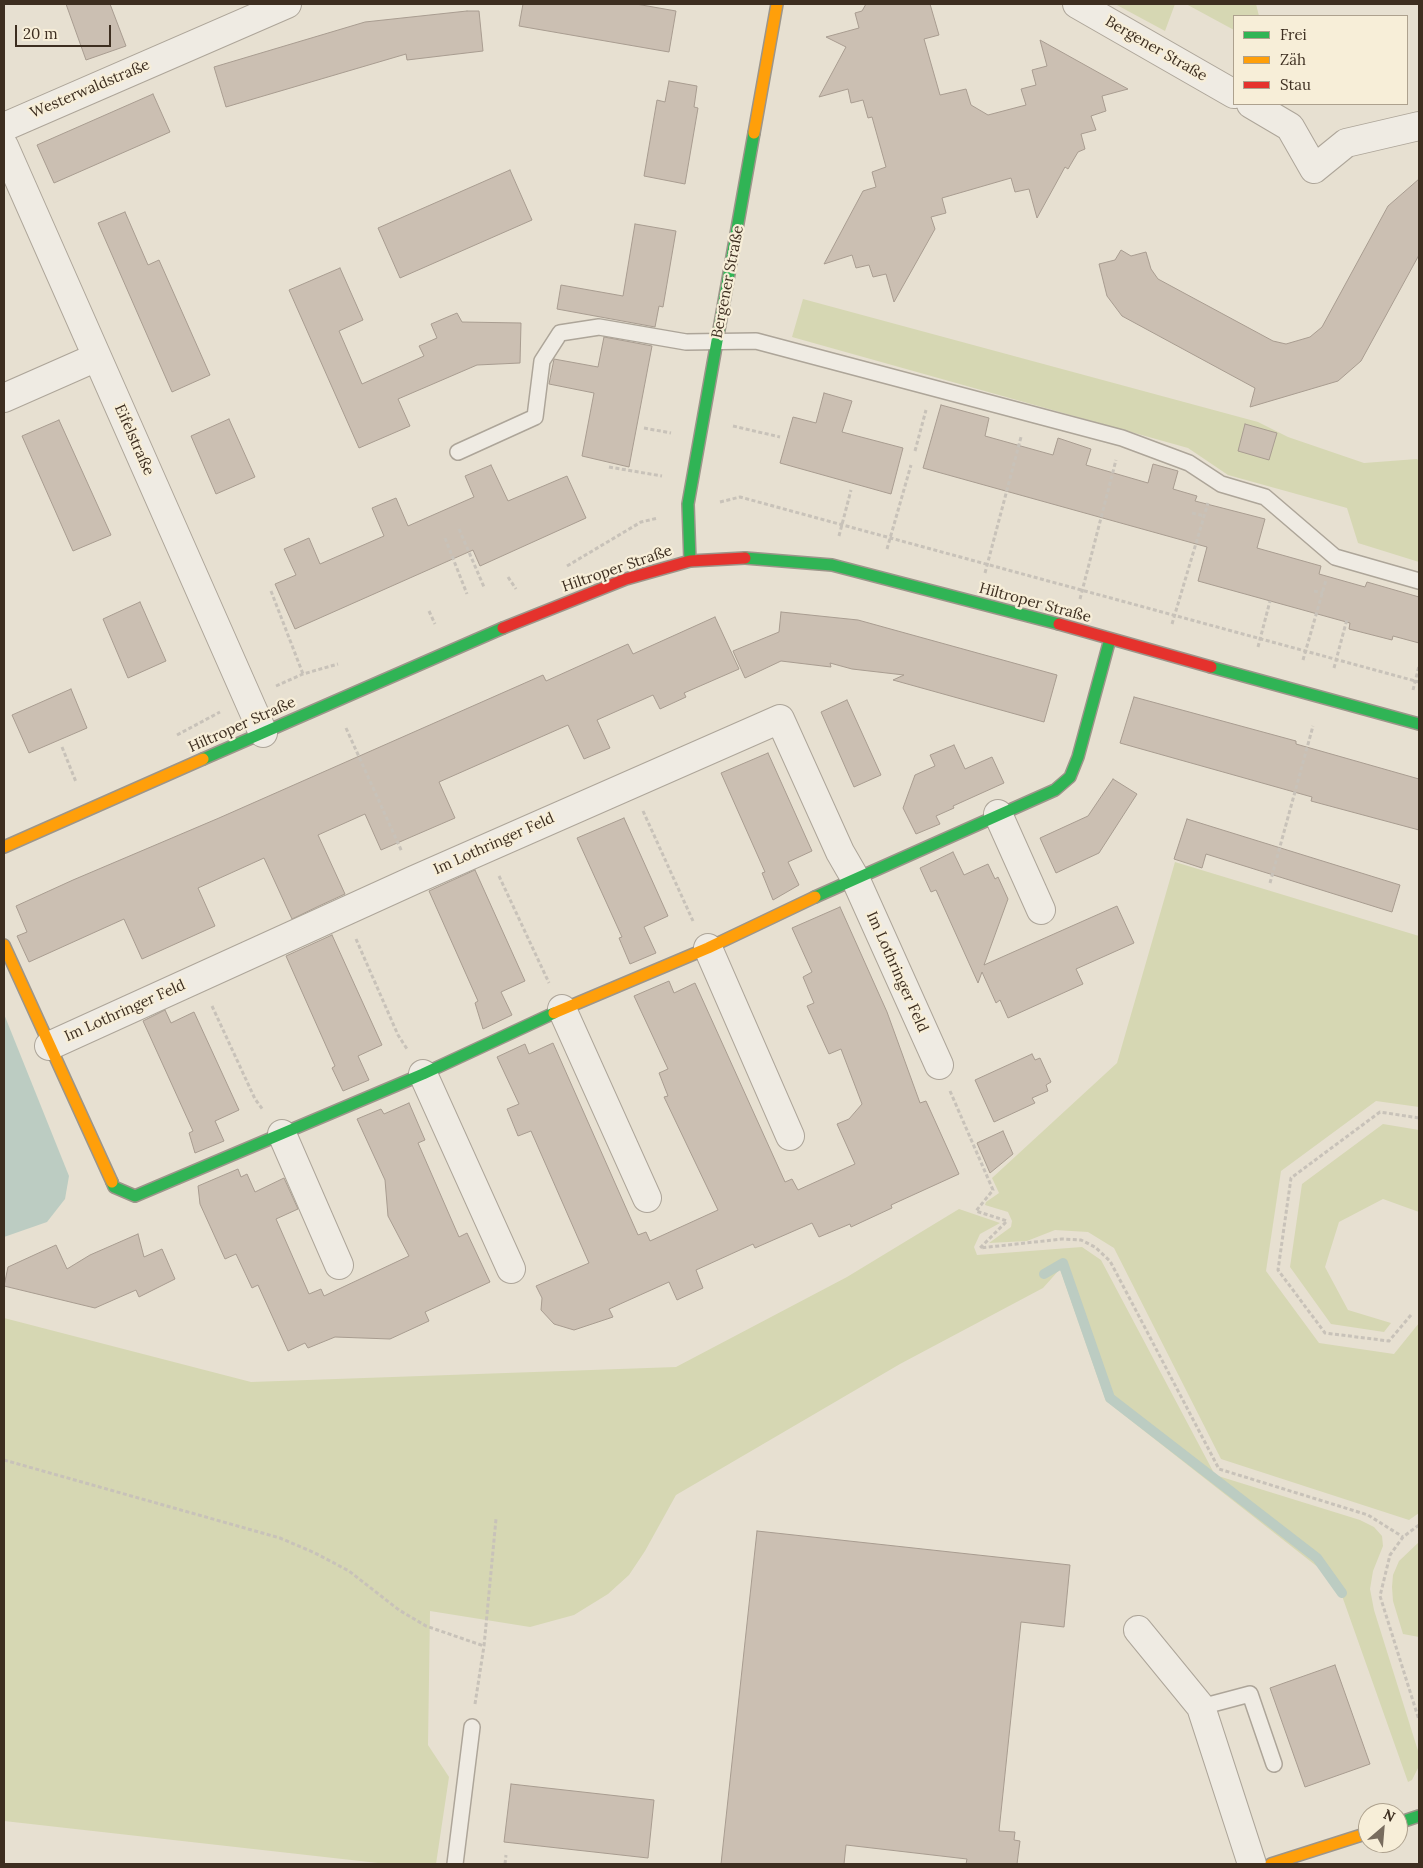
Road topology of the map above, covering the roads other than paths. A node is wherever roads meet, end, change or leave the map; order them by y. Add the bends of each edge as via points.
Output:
1 (287, 4) edge
2 (777, 4) edge
3 (1077, 4) edge
4 (1233, 93) edge
5 (1253, 105) edge
6 (1419, 126) edge
7 (4, 127) edge
8 (4, 146) edge
9 (717, 342) junction
10 (97, 357) junction
11 (4, 398) edge
12 (458, 452) dead end
13 (690, 561) junction
14 (1419, 581) edge
15 (1110, 639) junction
16 (1419, 724) edge
17 (263, 733) junction
18 (998, 814) junction
19 (4, 847) edge
20 (855, 878) junction
21 (1041, 910) dead end
22 (4, 945) edge
23 (708, 948) junction
24 (562, 1009) junction
25 (49, 1046) junction
26 (939, 1065) road end
27 (423, 1074) junction
28 (282, 1134) junction
29 (790, 1136) dead end
30 (647, 1198) dead end
31 (339, 1266) dead end
32 (511, 1269) dead end
33 (1138, 1630) dead end
34 (1202, 1707) junction
35 (472, 1727) road end
36 (1274, 1764) dead end
37 (1358, 1835) edge
38 (455, 1864) edge
39 (1252, 1864) edge
40 (1271, 1864) edge

1 - 7 street, Westerwaldstraße
2 - 9 street, Bergener Straße
3 - 4 street, Bergener Straße
5 - 6 street via 1290,127 1314,168 1346,142
8 - 10 street, Eifelstraße
9 - 12 lane via 686,342 600,327 560,333 542,361 535,417
9 - 13 street, Bergener Straße via 688,504
9 - 14 lane via 756,341 1122,438 1189,463 1221,484 1264,497 1335,557
10 - 11 street
10 - 17 street, Eifelstraße
13 - 15 street, Hiltroper Straße via 756,556 832,565
13 - 17 street, Hiltroper Straße via 586,593
15 - 16 street, Hiltroper Straße
15 - 18 street, Im Lothringer Feld via 1070,777 1055,790
17 - 19 street, Hiltroper Straße
18 - 20 street, Im Lothringer Feld
18 - 21 street
20 - 23 street, Im Lothringer Feld
20 - 25 street, Im Lothringer Feld via 780,719
20 - 26 street, Im Lothringer Feld
22 - 25 street, Im Lothringer Feld
23 - 24 street, Im Lothringer Feld
23 - 29 street
24 - 27 street, Im Lothringer Feld
24 - 30 street
25 - 28 street, Im Lothringer Feld via 114,1187 135,1196
27 - 28 street, Im Lothringer Feld
27 - 32 street
28 - 31 street
33 - 34 street
34 - 36 lane via 1250,1694
34 - 39 street
35 - 38 lane
37 - 40 street

